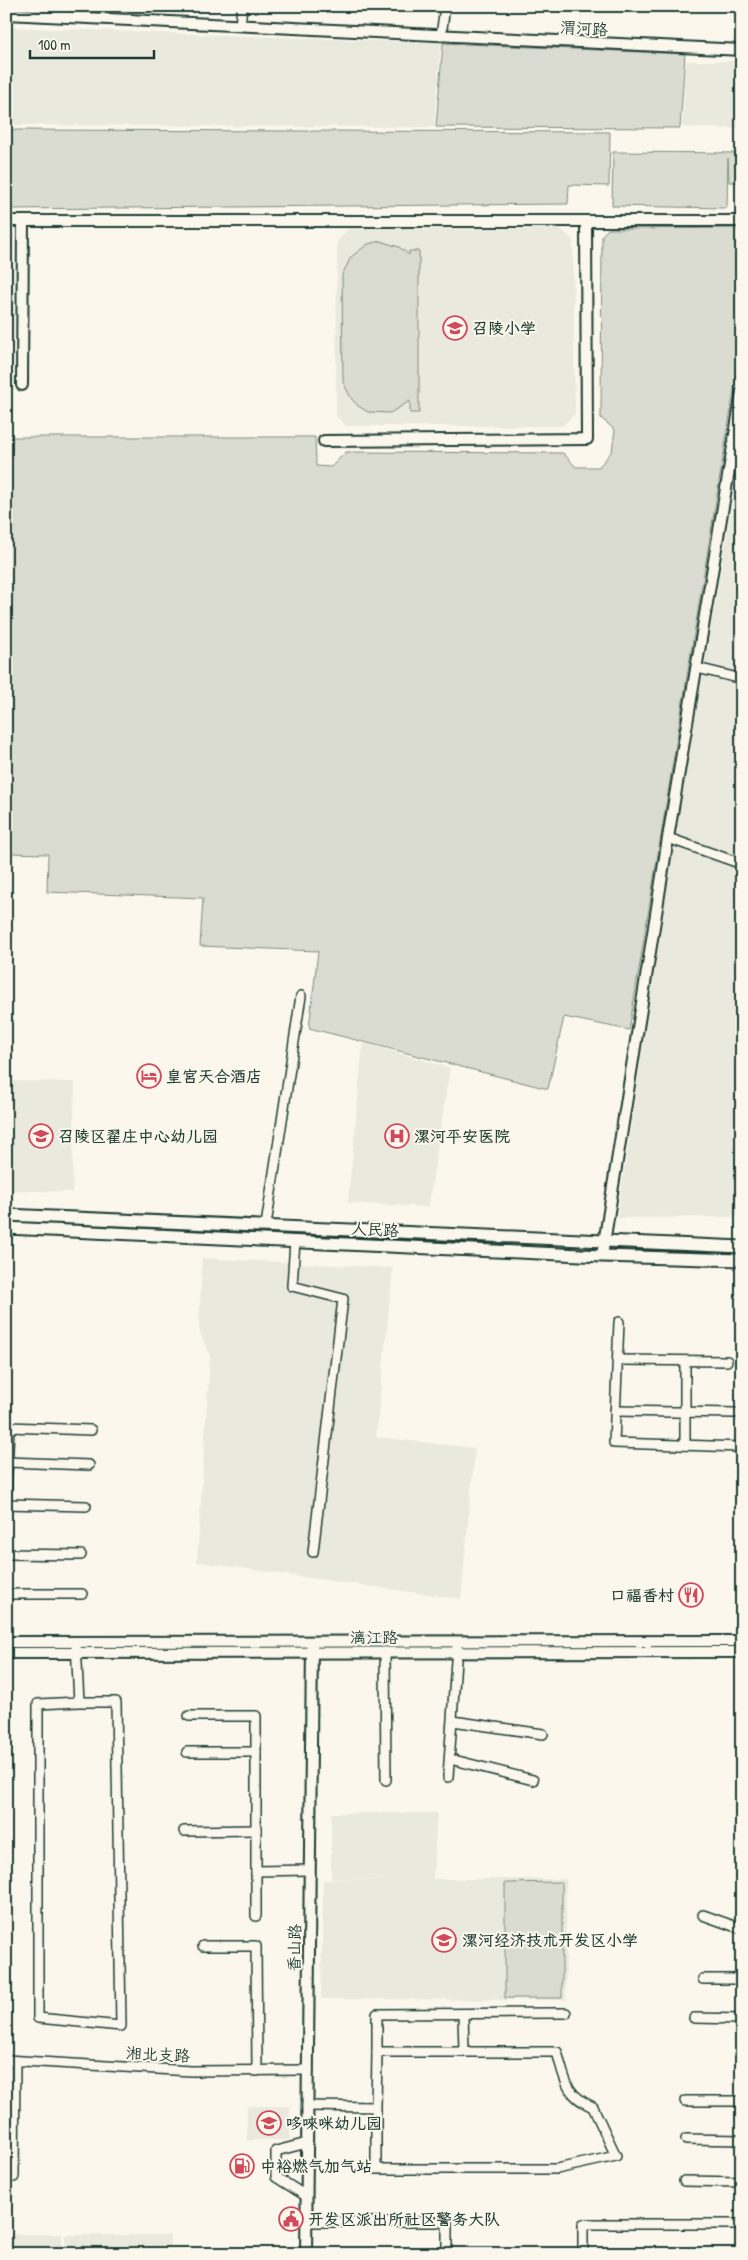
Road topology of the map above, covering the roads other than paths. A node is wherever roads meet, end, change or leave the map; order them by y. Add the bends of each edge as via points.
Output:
1 (242, 6) edge
2 (446, 6) edge
3 (6, 14) edge
4 (240, 26) junction
5 (441, 36) junction
6 (742, 50) edge
7 (6, 221) edge
8 (23, 221) junction
9 (586, 221) junction
10 (742, 221) edge
11 (22, 385) dead end
12 (742, 392) edge
13 (324, 441) dead end
14 (698, 668) junction
15 (742, 679) edge
16 (668, 838) junction
17 (742, 864) edge
18 (301, 996) dead end
19 (6, 1215) edge
20 (266, 1225) junction
21 (6, 1228) edge
22 (605, 1239) junction
23 (295, 1241) junction
24 (742, 1247) edge
25 (602, 1256) junction
26 (742, 1260) edge
27 (619, 1322) dead end
28 (618, 1360) junction
29 (685, 1361) junction
30 (727, 1362) dead end
31 (615, 1411) junction
32 (685, 1413) junction
33 (735, 1414) dead end
34 (91, 1430) dead end
35 (685, 1445) junction
36 (742, 1447) edge
37 (8, 1462) junction
38 (89, 1465) dead end
39 (6, 1499) edge
40 (6, 1504) edge
41 (86, 1506) dead end
42 (313, 1552) dead end
43 (6, 1554) edge
44 (82, 1555) dead end
45 (6, 1594) edge
46 (82, 1594) dead end
47 (742, 1641) edge
48 (6, 1642) edge
49 (312, 1647) junction
50 (457, 1647) junction
51 (77, 1648) junction
52 (385, 1652) junction
53 (742, 1652) edge
54 (6, 1653) edge
55 (79, 1702) junction
56 (189, 1716) dead end
57 (453, 1721) junction
58 (543, 1734) dead end
59 (187, 1752) dead end
60 (256, 1752) junction
61 (450, 1758) junction
62 (448, 1777) dead end
63 (386, 1780) dead end
64 (533, 1780) dead end
65 (256, 1830) junction
66 (184, 1831) dead end
67 (309, 1870) junction
68 (256, 1871) junction
69 (703, 1915) dead end
70 (256, 1916) dead end
71 (742, 1929) edge
72 (203, 1946) dead end
73 (703, 1979) dead end
74 (742, 1979) edge
75 (566, 2013) dead end
76 (463, 2014) junction
77 (694, 2018) dead end
78 (742, 2019) edge
79 (377, 2052) junction
80 (464, 2052) junction
81 (10, 2060) edge
82 (308, 2070) junction
83 (256, 2071) junction
84 (685, 2101) dead end
85 (742, 2101) edge
86 (307, 2106) junction
87 (376, 2107) junction
88 (686, 2139) dead end
89 (742, 2140) edge
90 (307, 2143) junction
91 (14, 2178) dead end
92 (684, 2181) dead end
93 (742, 2182) edge
94 (306, 2196) junction
95 (306, 2222) junction
96 (742, 2224) edge
97 (306, 2254) edge
98 (447, 2254) edge
99 (583, 2254) edge

1 - 4 street
2 - 5 street
3 - 4 street, 渭河路
4 - 5 street, 渭河路
5 - 6 street, 渭河路
7 - 8 street
8 - 9 street
8 - 11 street
9 - 10 street
9 - 13 street via 587,438
12 - 14 street
14 - 15 street
14 - 16 street
16 - 17 street
16 - 22 street
18 - 20 street
19 - 20 main road, 人民路
20 - 22 main road, 人民路
21 - 23 main road, 人民路
22 - 24 main road, 人民路
22 - 25 street
23 - 25 main road, 人民路
23 - 42 street via 292,1286 343,1299
25 - 26 main road, 人民路
27 - 28 street
28 - 29 street
28 - 31 street
29 - 30 street
29 - 32 street
31 - 32 street
31 - 35 street via 614,1443
32 - 33 street
32 - 35 street
34 - 37 street via 9,1427
35 - 36 street
37 - 38 street
37 - 39 street
40 - 41 street
43 - 44 street
45 - 46 street
47 - 50 street, 漓江路
48 - 51 street, 漓江路
49 - 50 street, 漓江路
49 - 51 street, 漓江路
49 - 52 street, 漓江路
49 - 67 street, 香山路
50 - 52 street, 漓江路
50 - 53 street, 漓江路
50 - 57 street
51 - 54 street, 漓江路
51 - 55 street
52 - 63 street
55 - 55 street via 38,1704 38,2018 121,2026 116,1702
56 - 60 street via 256,1716
57 - 58 street
57 - 61 street
59 - 60 street
60 - 65 street
61 - 62 street
61 - 64 street
65 - 66 street
65 - 68 street
67 - 68 street
67 - 82 street, 香山路
68 - 70 street
69 - 71 street
72 - 83 street via 256,1946
73 - 74 street
75 - 76 street
76 - 79 street via 377,2014
76 - 80 street
77 - 78 street
79 - 80 street
79 - 87 street
80 - 87 street via 557,2052 566,2084 578,2101 593,2107 616,2156 557,2169 376,2169
81 - 83 street, 湘北支路 via 191,2071
81 - 91 street
82 - 83 street, 湘北支路
82 - 86 street, 香山路
84 - 85 street
86 - 87 street
86 - 90 street, 香山路
88 - 89 street
90 - 94 street, 香山路
90 - 94 street via 276,2151 276,2178
92 - 93 street
94 - 95 street, 香山路
95 - 97 street, 香山路
95 - 98 street via 447,2222
96 - 99 street via 583,2224

